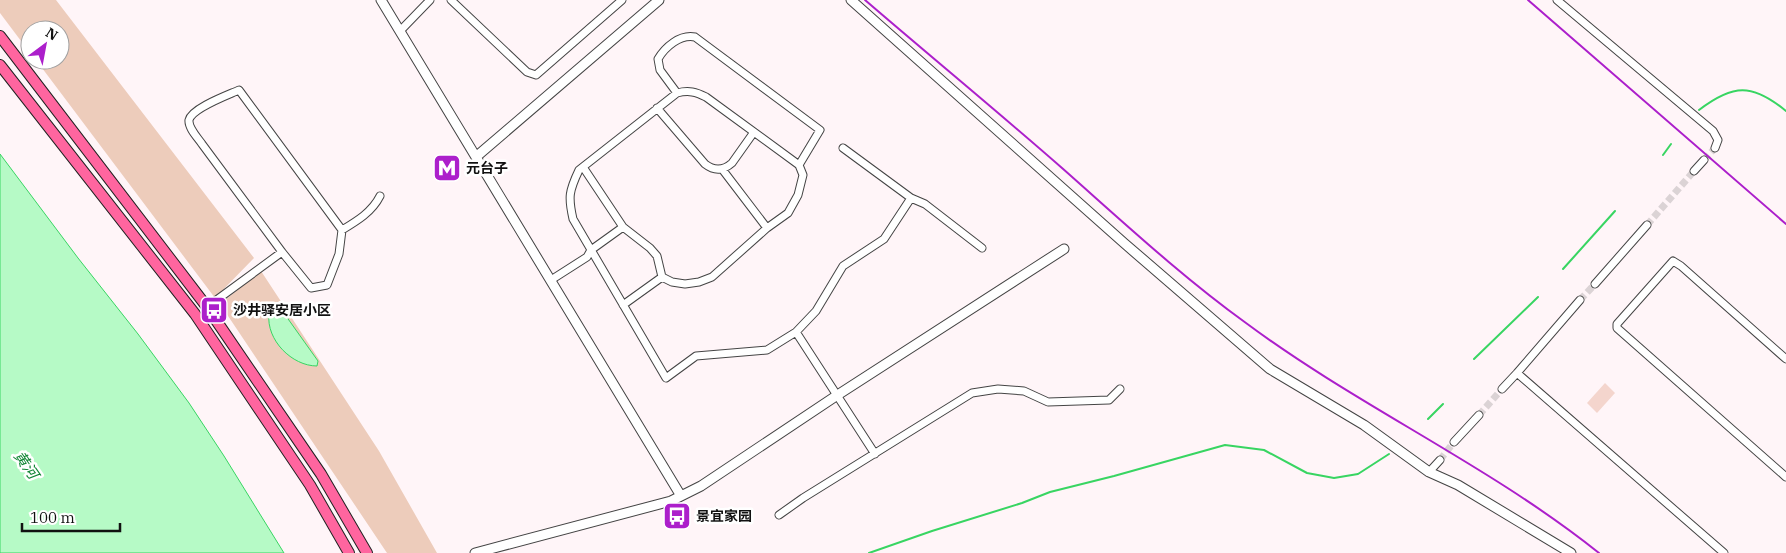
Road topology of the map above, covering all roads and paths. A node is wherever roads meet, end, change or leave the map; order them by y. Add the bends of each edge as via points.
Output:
1 (382, 0) edge
2 (430, 0) edge
3 (451, 0) edge
4 (622, 0) edge
5 (659, 0) edge
6 (851, 0) edge
7 (1557, 0) edge
8 (400, 31) junction
9 (0, 36) edge
10 (0, 65) edge
11 (677, 93) junction
12 (657, 108) junction
13 (754, 132) junction
14 (843, 148) dead end
15 (1715, 148) dead end
16 (476, 156) junction
17 (1704, 160) tunnel mouth
18 (799, 165) junction
19 (583, 167) junction
20 (722, 169) junction
21 (1694, 171) tunnel mouth
22 (380, 196) dead end
23 (911, 198) junction
24 (1647, 225) tunnel mouth
25 (623, 227) junction
26 (767, 228) junction
27 (342, 230) junction
28 (982, 248) dead end
29 (1064, 249) dead end
30 (591, 250) junction
31 (282, 252) junction
32 (662, 278) junction
33 (551, 280) junction
34 (1595, 284) tunnel mouth
35 (1580, 300) tunnel mouth
36 (623, 305) junction
37 (207, 307) junction
38 (796, 332) junction
39 (1786, 359) edge
40 (1517, 373) junction
41 (1120, 389) dead end
42 (1502, 389) tunnel mouth
43 (836, 396) junction
44 (1479, 415) tunnel mouth
45 (1454, 442) tunnel mouth
46 (875, 454) junction
47 (1440, 460) tunnel mouth
48 (1429, 472) junction
49 (1786, 477) edge
50 (681, 496) junction
51 (779, 515) dead end
52 (349, 553) edge
53 (367, 553) edge
54 (475, 553) edge
55 (1571, 553) edge
56 (1724, 553) edge

1 - 8 street
2 - 8 street
3 - 4 street via 527,72 536,75
5 - 16 street
6 - 48 street via 1270,369 1364,425
7 - 15 street via 1713,131 1718,140
8 - 16 street
9 - 37 main road
10 - 52 main road via 195,314 310,485
11 - 12 street
11 - 13 street via 697,92
11 - 18 street via 658,67 658,59 680,38 695,37 820,130
12 - 19 street
12 - 20 street via 705,164 715,170
13 - 18 street
13 - 20 street via 732,163
14 - 23 street
16 - 33 street
17 - 21 street
18 - 26 street via 803,175 798,195 788,213
19 - 25 street
19 - 30 street via 574,181 569,199 574,219
20 - 26 street
22 - 27 street via 376,205
23 - 28 street via 925,204
23 - 38 street via 884,238 843,266 816,310
24 - 34 street
25 - 30 street
25 - 32 street via 657,256
26 - 32 street via 712,277 686,284
27 - 31 street via 339,254 327,285 311,288
27 - 31 street via 239,90 195,111 189,120 190,126
29 - 43 street
30 - 33 street via 586,257
30 - 36 street
31 - 37 street
32 - 36 street
33 - 50 street
35 - 40 street
36 - 38 street via 666,378 696,356 767,350
37 - 53 main road via 321,474
38 - 43 street
39 - 49 street via 1673,260 1617,324 1617,328
40 - 42 street
40 - 56 street
41 - 46 street via 1109,400 1048,402 1024,391 998,389 972,393
43 - 46 street
43 - 50 street
44 - 45 street
46 - 51 street
47 - 48 street
48 - 55 street via 1458,485
50 - 54 street

